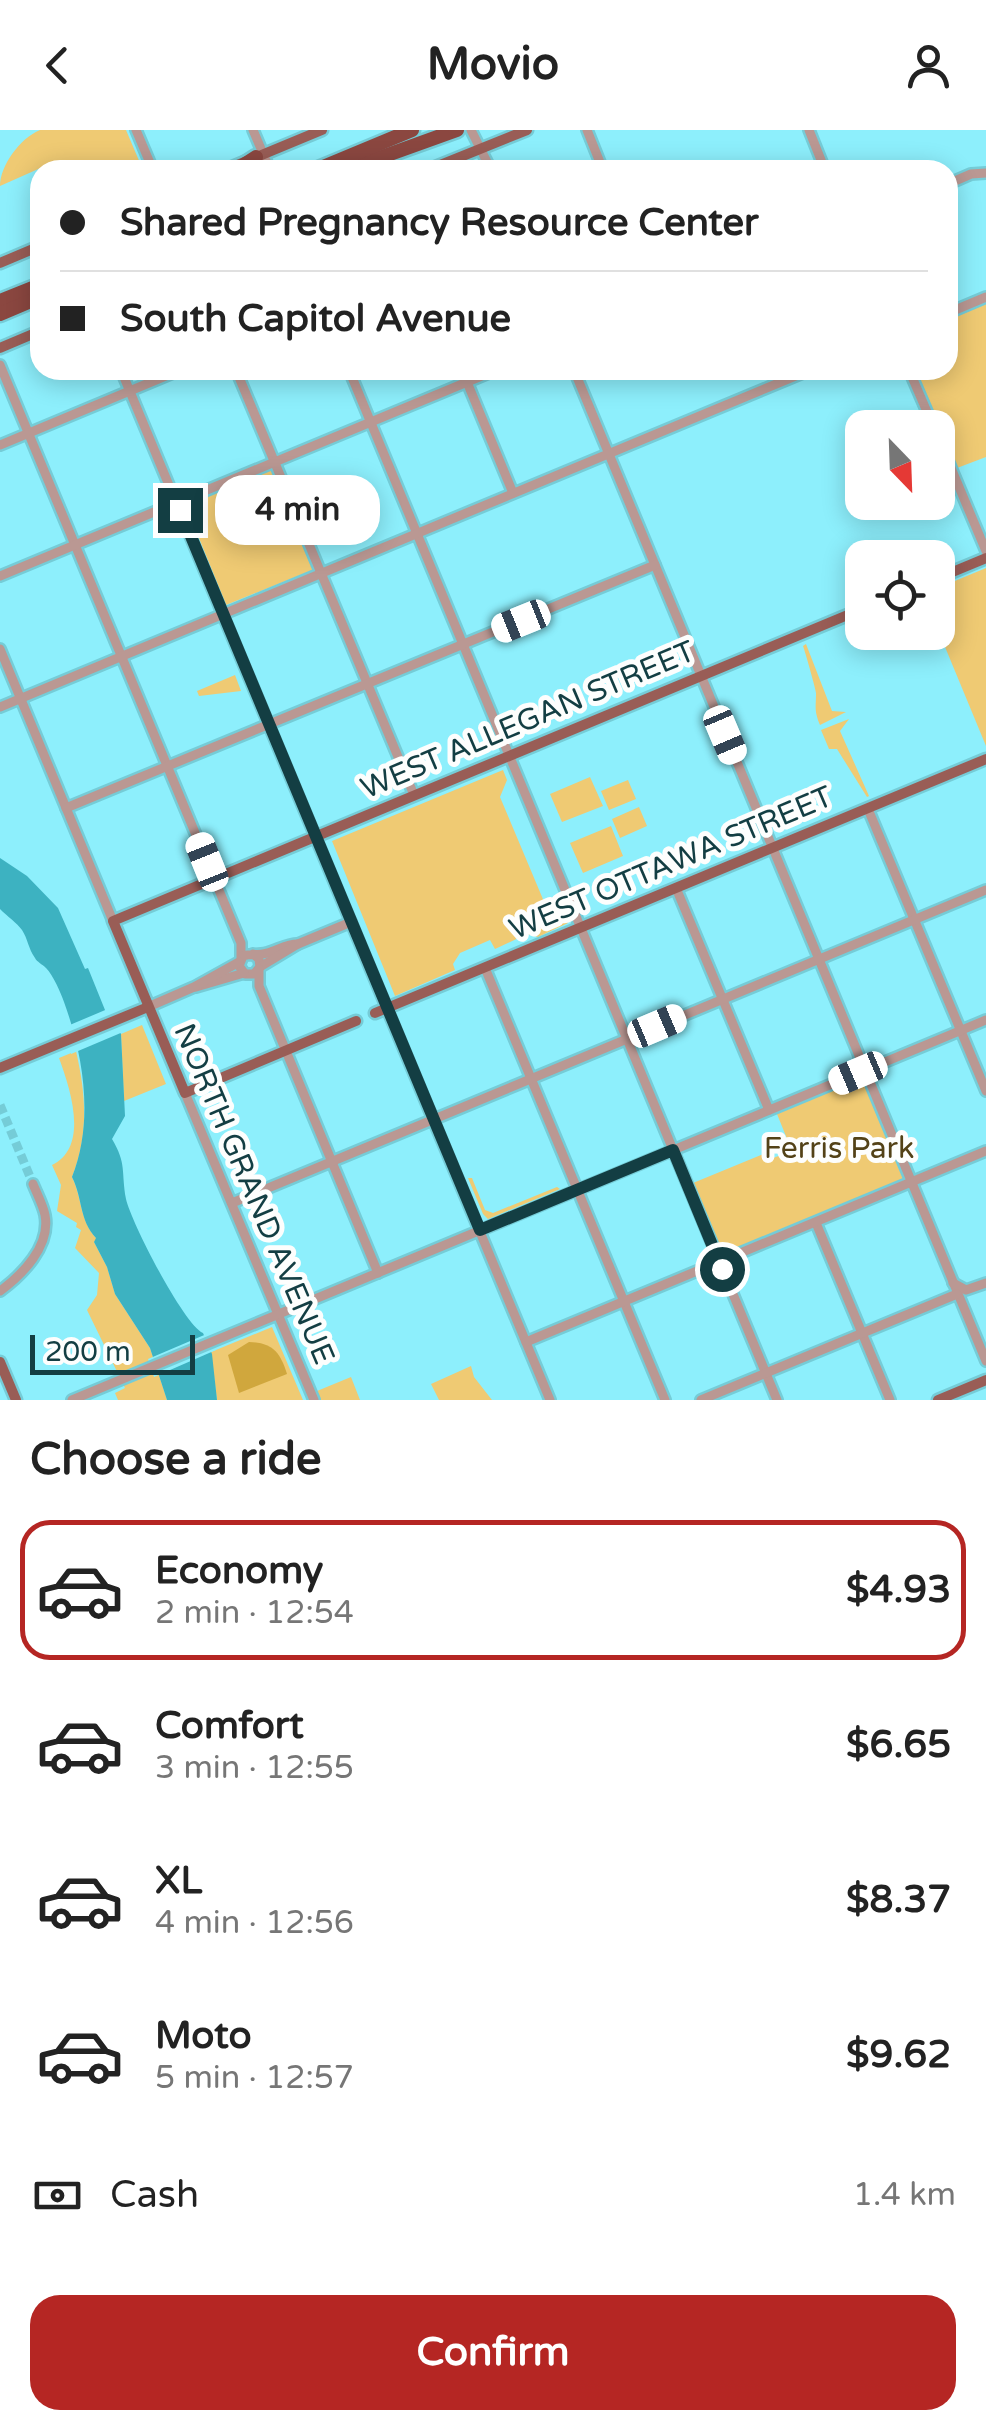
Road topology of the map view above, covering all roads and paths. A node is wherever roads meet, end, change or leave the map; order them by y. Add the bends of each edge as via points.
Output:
1 (136, 130) edge
2 (252, 130) edge
3 (322, 130) edge
4 (400, 130) edge
5 (412, 130) edge
6 (443, 130) edge
7 (457, 130) edge
8 (471, 130) edge
9 (526, 130) edge
10 (586, 130) edge
11 (808, 130) edge
12 (480, 149) junction
13 (259, 156) junction
14 (149, 160) edge
15 (249, 160) edge
16 (252, 160) edge
17 (262, 160) edge
18 (355, 160) edge
19 (357, 160) edge
20 (362, 160) edge
21 (364, 160) edge
22 (453, 160) edge
23 (486, 160) edge
24 (599, 160) edge
25 (821, 160) edge
26 (986, 173) edge
27 (958, 180) edge
28 (30, 250) edge
29 (0, 262) edge
30 (30, 288) edge
31 (986, 296) edge
32 (4, 300) edge
33 (30, 304) edge
34 (958, 309) edge
35 (0, 316) edge
36 (30, 335) edge
37 (0, 348) edge
38 (0, 364) edge
39 (125, 380) edge
40 (156, 380) edge
41 (240, 380) edge
42 (353, 380) edge
43 (472, 380) edge
44 (578, 380) edge
45 (786, 380) edge
46 (914, 380) edge
47 (467, 382) junction
48 (130, 391) junction
49 (927, 410) edge
50 (370, 422) junction
51 (29, 433) junction
52 (0, 446) edge
53 (609, 453) junction
54 (274, 462) junction
55 (955, 479) edge
56 (513, 493) junction
57 (177, 502) junction
58 (417, 532) junction
59 (75, 544) junction
60 (986, 555) edge
61 (655, 565) junction
62 (955, 570) edge
63 (321, 573) junction
64 (0, 576) edge
65 (224, 614) junction
66 (845, 616) edge
67 (463, 644) junction
68 (0, 649) edge
69 (122, 656) junction
70 (700, 676) junction
71 (367, 684) junction
72 (20, 698) junction
73 (0, 707) edge
74 (269, 725) junction
75 (510, 755) junction
76 (986, 759) edge
77 (168, 766) junction
78 (414, 795) junction
79 (66, 808) junction
80 (868, 808) junction
81 (314, 836) junction
82 (772, 848) junction
83 (213, 878) junction
84 (676, 888) junction
85 (986, 890) edge
86 (915, 920) junction
87 (113, 921) junction
88 (351, 922) junction
89 (581, 928) junction
90 (240, 943) junction
91 (298, 944) junction
92 (252, 954) junction
93 (819, 959) junction
94 (240, 960) junction
95 (259, 968) junction
96 (484, 968) junction
97 (245, 974) junction
98 (259, 986) junction
99 (194, 988) junction
100 (723, 999) junction
101 (148, 1007) junction
102 (387, 1008) junction
103 (375, 1013) dead end
104 (986, 1020) edge
105 (356, 1022) dead end
106 (961, 1030) junction
107 (627, 1039) junction
108 (286, 1051) junction
109 (0, 1068) edge
110 (865, 1070) junction
111 (531, 1079) junction
112 (986, 1091) edge
113 (185, 1092) junction
114 (769, 1110) junction
115 (433, 1120) junction
116 (673, 1150) junction
117 (986, 1151) edge
118 (332, 1162) junction
119 (911, 1182) junction
120 (33, 1184) tunnel mouth
121 (577, 1190) junction
122 (232, 1203) junction
123 (816, 1223) junction
124 (480, 1230) junction
125 (720, 1262) junction
126 (378, 1272) junction
127 (953, 1283) junction
128 (986, 1283) edge
129 (0, 1291) edge
130 (957, 1294) junction
131 (624, 1302) junction
132 (277, 1314) junction
133 (862, 1334) junction
134 (526, 1342) junction
135 (986, 1361) edge
136 (0, 1362) edge
137 (766, 1374) junction
138 (986, 1380) edge
139 (16, 1400) edge
140 (72, 1400) edge
141 (314, 1400) edge
142 (550, 1400) edge
143 (665, 1400) edge
144 (701, 1400) edge
145 (777, 1400) edge
146 (890, 1400) edge
147 (938, 1400) edge

1 - 14 street
2 - 13 street
3 - 13 main road
4 - 18 highway
5 - 19 highway
6 - 20 highway
7 - 21 highway
8 - 12 street
9 - 12 main road
10 - 24 street
11 - 25 street
12 - 22 main road
12 - 23 street
13 - 15 main road
13 - 16 highway
13 - 17 street
26 - 27 street
28 - 29 main road
30 - 32 highway
31 - 34 street
33 - 35 highway
36 - 37 main road
38 - 51 street
39 - 48 street
40 - 48 street
41 - 54 street
42 - 50 street
43 - 47 street
44 - 53 street
45 - 53 street
46 - 49 street
47 - 50 street
47 - 56 street
48 - 51 street
48 - 57 street
50 - 54 street
50 - 58 street
51 - 52 street
51 - 59 street
53 - 56 street
53 - 61 street
54 - 57 street
54 - 63 street
55 - 60 street
56 - 58 street
57 - 59 street
57 - 65 street
58 - 63 street
58 - 67 street
59 - 64 street
59 - 69 street
60 - 62 main road
61 - 67 street
61 - 70 street
63 - 65 street
63 - 71 street
65 - 69 street
65 - 74 street
66 - 70 main road, WEST ALLEGAN STREET
67 - 71 street
67 - 75 street
68 - 72 street
69 - 72 street
69 - 77 street
70 - 75 main road, WEST ALLEGAN STREET
70 - 82 street
71 - 74 street
71 - 78 street
72 - 73 street
72 - 79 street
74 - 77 street
74 - 81 street
75 - 78 main road, WEST ALLEGAN STREET
75 - 89 street
76 - 80 main road, WEST OTTAWA STREET
77 - 79 street
77 - 83 street
78 - 81 main road, WEST ALLEGAN STREET
79 - 87 street
80 - 82 main road, WEST OTTAWA STREET
80 - 86 street
81 - 83 main road, WEST ALLEGAN STREET
81 - 88 street
82 - 84 main road, WEST OTTAWA STREET
82 - 93 street
83 - 87 main road, WEST ALLEGAN STREET
83 - 90 street
84 - 89 main road, WEST OTTAWA STREET
84 - 100 street
85 - 86 street
86 - 93 street
86 - 106 street
87 - 101 main road, NORTH GRAND AVENUE
88 - 91 street
88 - 102 street
89 - 96 main road, WEST OTTAWA STREET
89 - 107 street
90 - 92 street
90 - 94 street
91 - 92 street
91 - 95 street
92 - 94 street
92 - 95 street
93 - 100 street
93 - 110 street
94 - 97 street
94 - 99 street
95 - 97 street
95 - 98 street
96 - 102 main road, WEST OTTAWA STREET
96 - 111 street
97 - 98 street
97 - 99 street
98 - 108 street
99 - 101 street
100 - 107 street
100 - 114 street
101 - 109 main road
101 - 113 main road, NORTH GRAND AVENUE
102 - 103 main road, WEST OTTAWA STREET
102 - 115 street
104 - 106 street
105 - 108 main road
106 - 110 street
106 - 112 street
107 - 111 street
107 - 116 street
108 - 113 main road
108 - 118 street
110 - 114 street
110 - 119 street
111 - 115 street
111 - 121 street
113 - 122 street, NORTH GRAND AVENUE
114 - 116 street
115 - 118 street
115 - 124 street
116 - 121 street
116 - 125 street
117 - 119 street
118 - 122 street
118 - 126 street
119 - 123 street
119 - 127 street
120 - 129 street via 45,1230 27,1267
121 - 124 street
121 - 131 street
122 - 132 street, NORTH GRAND AVENUE
123 - 125 street
123 - 133 street
124 - 126 street
124 - 134 street
125 - 131 street
125 - 137 street
126 - 132 street
127 - 128 street via 972,1289
127 - 130 street
130 - 133 street
130 - 135 street
131 - 134 street
131 - 143 street
132 - 140 street
132 - 141 street, NORTH GRAND AVENUE
133 - 137 street
133 - 146 street
134 - 142 street
136 - 139 main road
137 - 144 street
137 - 145 street
138 - 147 main road

